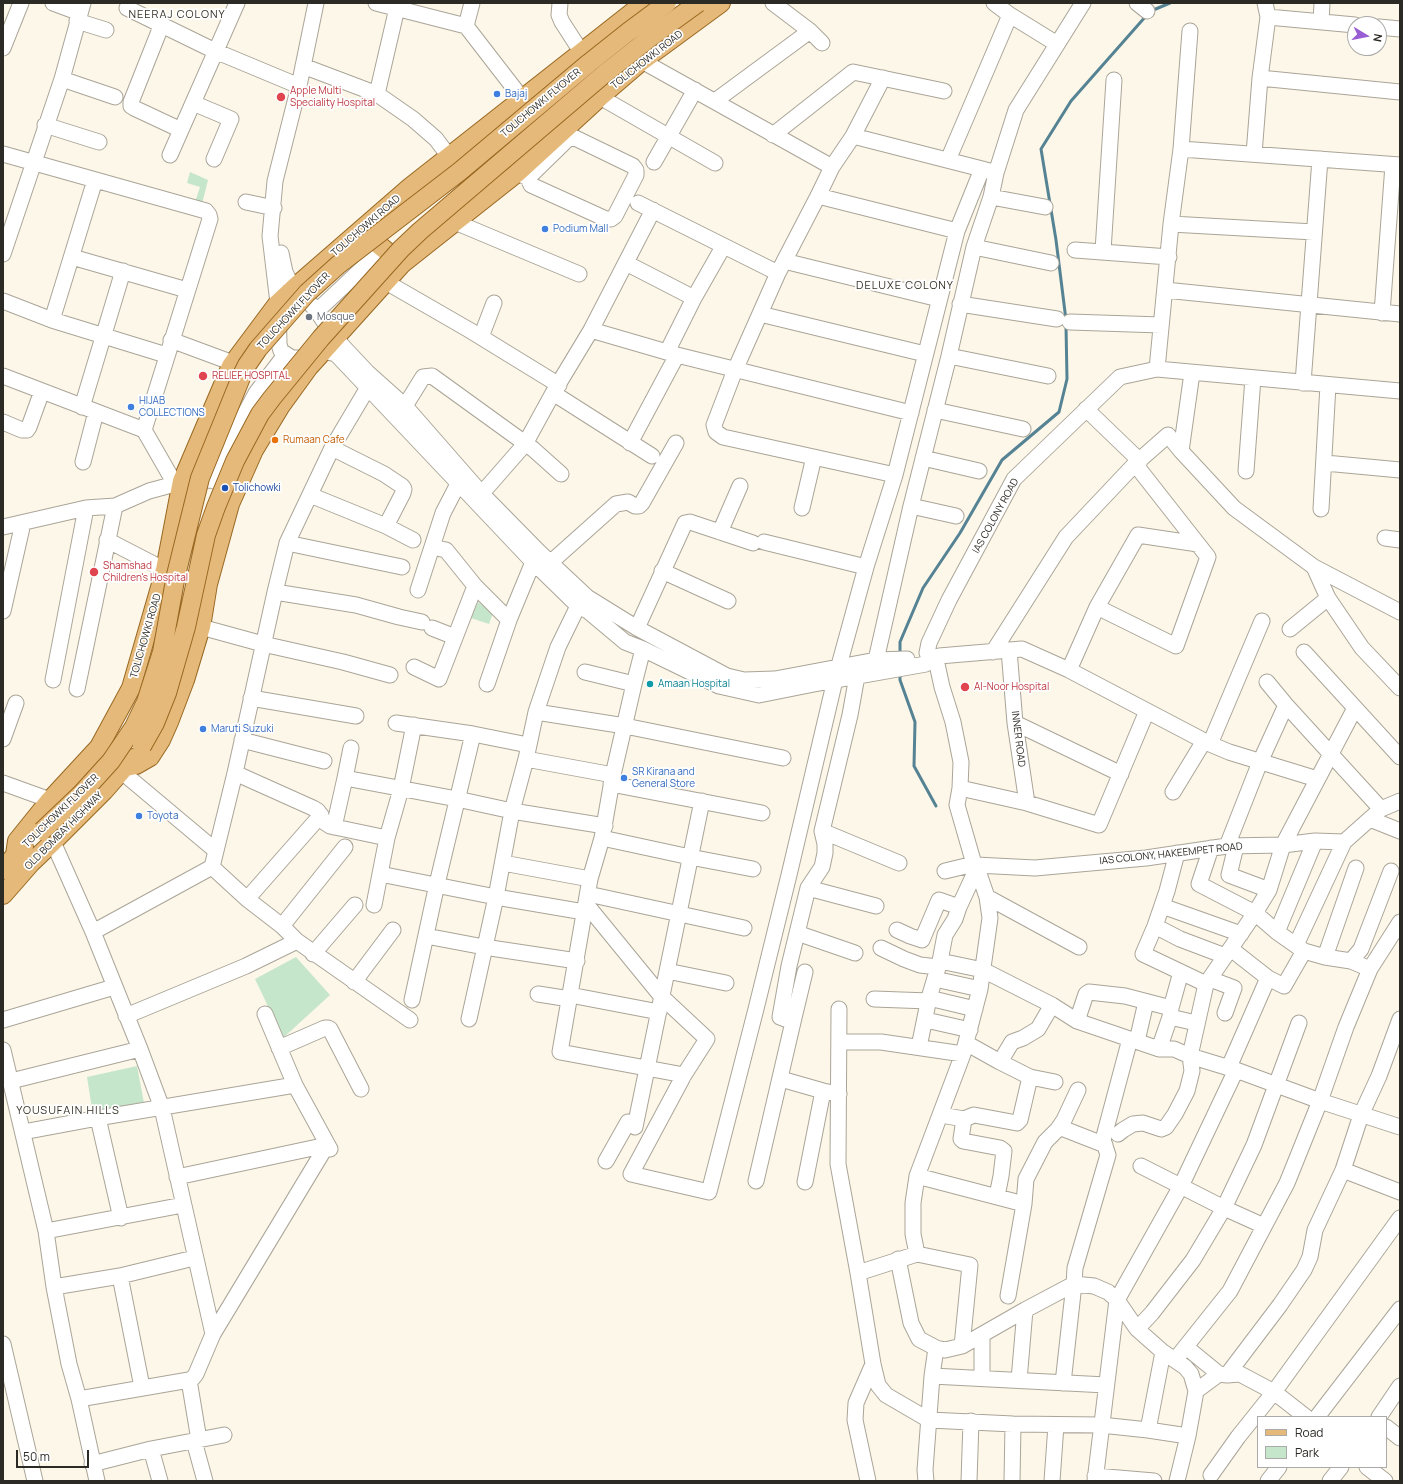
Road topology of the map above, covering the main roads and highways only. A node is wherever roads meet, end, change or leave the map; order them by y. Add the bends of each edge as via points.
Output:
1 (644, 3) edge
2 (667, 3) edge
3 (698, 3) edge
4 (721, 3) edge
5 (361, 230) junction
6 (402, 264) junction
7 (124, 770) junction
8 (48, 836) junction
9 (15, 855) junction
10 (3, 870) edge
11 (3, 895) edge

1 - 5 main road, TOLICHOWKI ROAD via 410,187
2 - 8 main road, TOLICHOWKI FLYOVER, bridge via 589,62 459,172 338,265 308,293 258,349 242,375 200,478 176,575 162,652 146,702 134,727 111,761
3 - 7 main road, TOLICHOWKI FLYOVER, bridge via 603,75 420,230 321,338 260,414 235,461 206,535 186,627 172,678 155,723
4 - 6 main road, TOLICHOWKI ROAD via 642,61 600,97 567,134 523,176 455,222
5 - 6 main road
5 - 9 main road, TOLICHOWKI ROAD via 278,303 231,366 178,483 165,570 131,688 99,747 16,841
6 - 7 main road, TOLICHOWKI ROAD via 309,367 280,407 254,450 230,504 208,584 201,626 169,722 150,757
7 - 8 main road, OLD BOMBAY HIGHWAY
8 - 9 main road, TOLICHOWKI FLYOVER
8 - 11 main road, OLD BOMBAY HIGHWAY via 31,863
9 - 10 main road, OLD BOMBAY HIGHWAY

